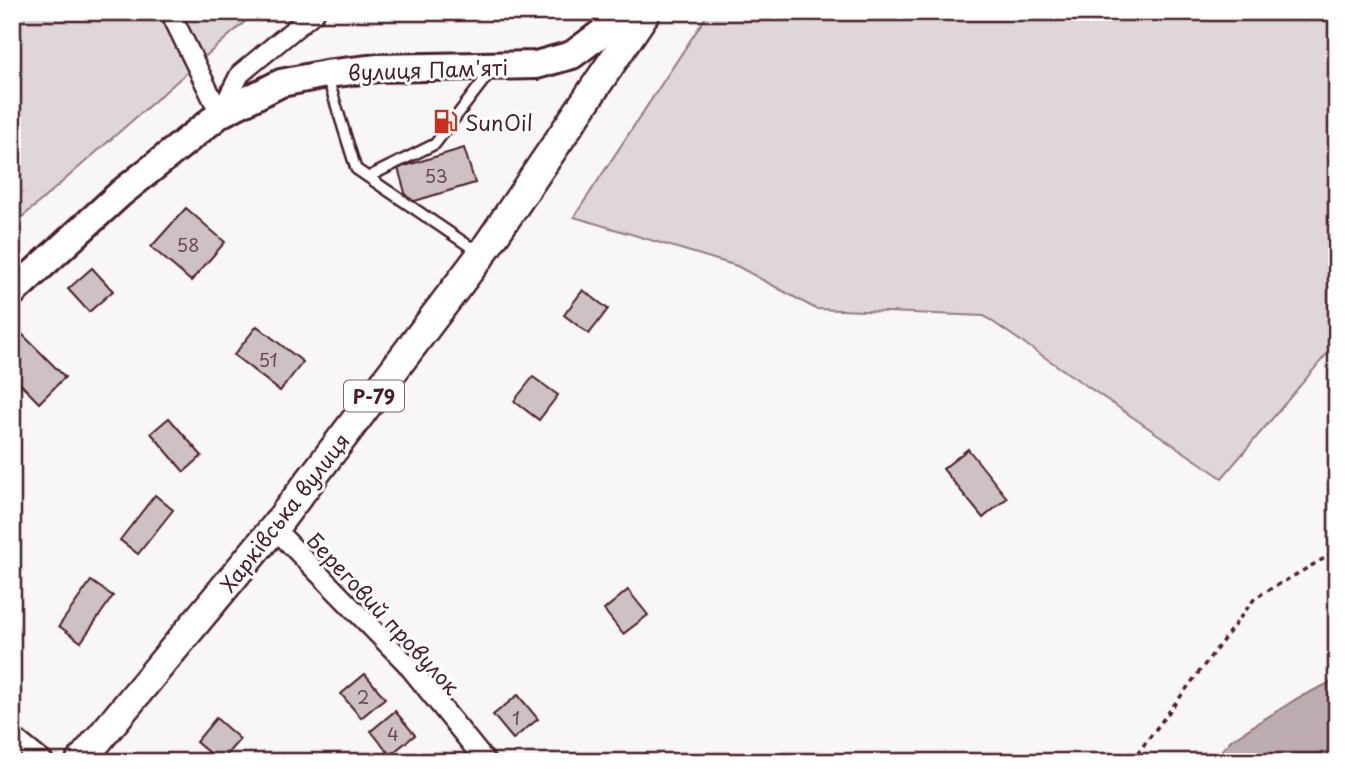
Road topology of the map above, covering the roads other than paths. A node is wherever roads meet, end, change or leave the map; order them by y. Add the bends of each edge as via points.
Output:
1 (170, 12) edge
2 (315, 12) edge
3 (630, 12) edge
4 (646, 12) edge
5 (496, 65) junction
6 (326, 74) junction
7 (220, 114) junction
8 (368, 177) junction
9 (481, 255) junction
10 (12, 293) edge
11 (274, 528) junction
12 (12, 736) edge
13 (44, 762) edge
14 (79, 762) edge
15 (486, 762) edge

1 - 7 street
2 - 7 street, вулиця Пам'яті via 240,74
3 - 5 street, вулиця Пам'яті via 572,55 536,65
4 - 9 main road, Харківська вулиця / Р-79
5 - 6 street, вулиця Пам'яті
5 - 8 lane via 435,144
6 - 7 street, вулиця Пам'яті via 281,83
6 - 8 lane via 356,169
7 - 10 street, вулиця Пам'яті via 121,193
8 - 9 lane
9 - 11 main road, Харківська вулиця / Р-79
11 - 14 main road, Харківська вулиця / Р-79
11 - 15 street, Береговий провулок via 406,663
12 - 13 street

